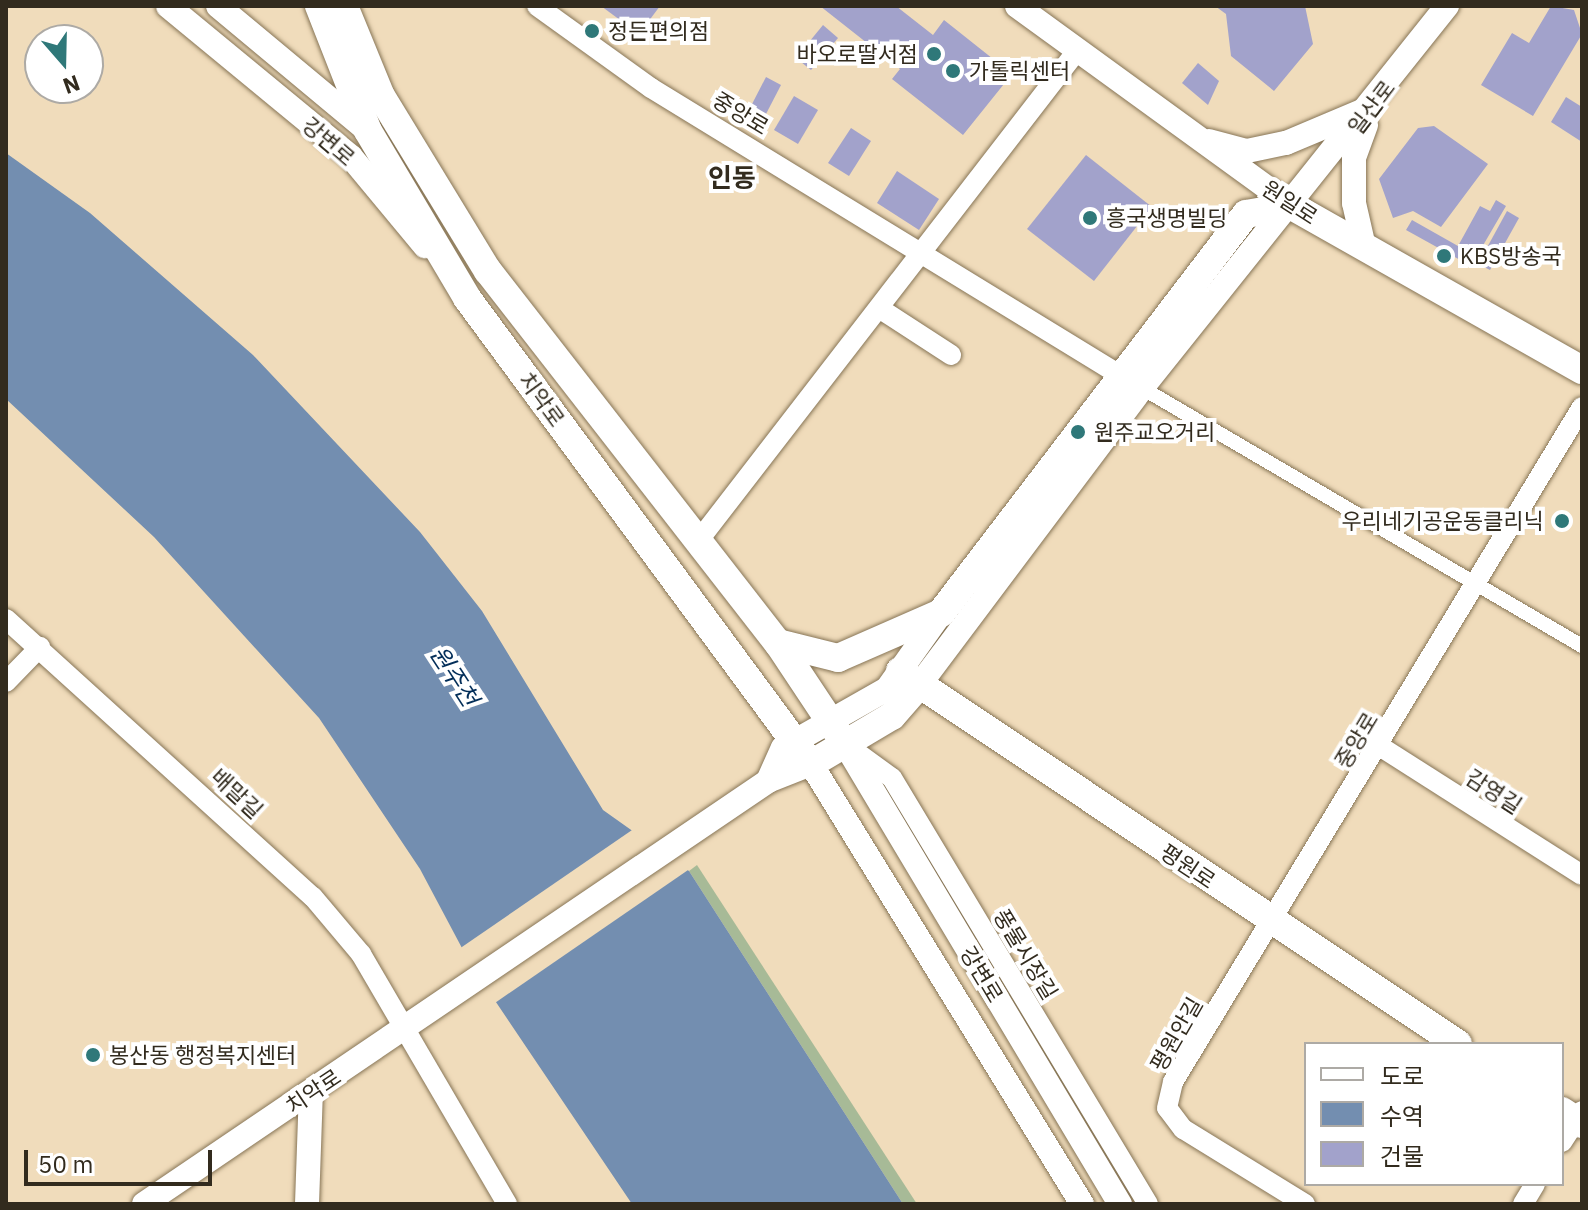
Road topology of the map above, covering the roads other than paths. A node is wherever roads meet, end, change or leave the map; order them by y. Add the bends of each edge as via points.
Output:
1 (168, 6) edge
2 (251, 6) edge
3 (319, 6) edge
4 (344, 6) edge
5 (537, 6) edge
6 (1017, 6) edge
7 (1447, 6) edge
8 (219, 7) edge
9 (1076, 52) junction
10 (1373, 107) junction
11 (368, 131) junction
12 (1195, 137) junction
13 (1292, 206) junction
14 (1364, 247) junction
15 (928, 251) junction
16 (488, 271) junction
17 (467, 298) junction
18 (879, 308) junction
19 (951, 355) dead end
20 (1582, 370) edge
21 (1133, 382) junction
22 (1582, 407) edge
23 (699, 540) junction
24 (1480, 581) junction
25 (941, 613) junction
26 (6, 619) edge
27 (778, 643) junction
28 (1582, 646) edge
29 (40, 647) junction
30 (910, 677) junction
31 (6, 682) edge
32 (838, 733) junction
33 (1381, 747) junction
34 (803, 753) junction
35 (1582, 875) edge
36 (1272, 923) junction
37 (413, 1024) junction
38 (1455, 1042) edge
39 (311, 1092) junction
40 (1534, 1186) edge
41 (144, 1204) edge
42 (307, 1204) edge
43 (507, 1204) edge
44 (1082, 1204) edge
45 (1120, 1204) edge
46 (1148, 1204) edge
47 (1305, 1204) edge
48 (1523, 1204) edge

1 - 17 street, 강변로 via 351,157
2 - 8 street
3 - 11 main road, 치악로
4 - 16 main road, 치악로 via 381,96
5 - 15 street, 중앙로 via 651,88
6 - 9 street, 원일로
7 - 10 street, 일산로
8 - 11 street, 강변로
9 - 12 street, 원일로
9 - 15 street
10 - 12 street via 1300,138 1247,151
10 - 13 street, 일산로
10 - 14 street via 1354,158 1354,203
11 - 16 main road, 강변로
11 - 17 main road, 치악로
12 - 13 street, 원일로
13 - 14 main road, 원일로
13 - 21 main road via 1246,214
14 - 20 main road, 원일로
15 - 18 street
15 - 21 street, 중앙로
16 - 23 main road, 치악로
17 - 34 main road, 치악로
18 - 19 street
18 - 23 street
21 - 24 street, 중앙로
21 - 25 main road
21 - 30 street
22 - 24 street, 중앙로
23 - 27 main road, 치악로
24 - 28 street, 중앙로
24 - 33 street, 중앙로
25 - 27 main road via 838,658
25 - 30 street
26 - 29 street, 배말길
27 - 32 main road, 치악로
29 - 31 street
29 - 37 street, 배말길 via 313,897
30 - 32 main road via 892,716
30 - 36 main road, 평원로
32 - 34 main road
32 - 45 street, 강변로
32 - 46 street, 풍물시장길 via 892,778
33 - 35 street, 감영길
33 - 36 street, 중앙로
34 - 37 street, 치악로 via 783,748 768,781
34 - 44 street, 강변로
36 - 38 main road, 평원로
36 - 47 street, 평원안길 via 1173,1082 1167,1108 1183,1129
37 - 39 street, 치악로
37 - 43 street, 배말길
39 - 41 street, 치악로
39 - 42 street
40 - 48 street

